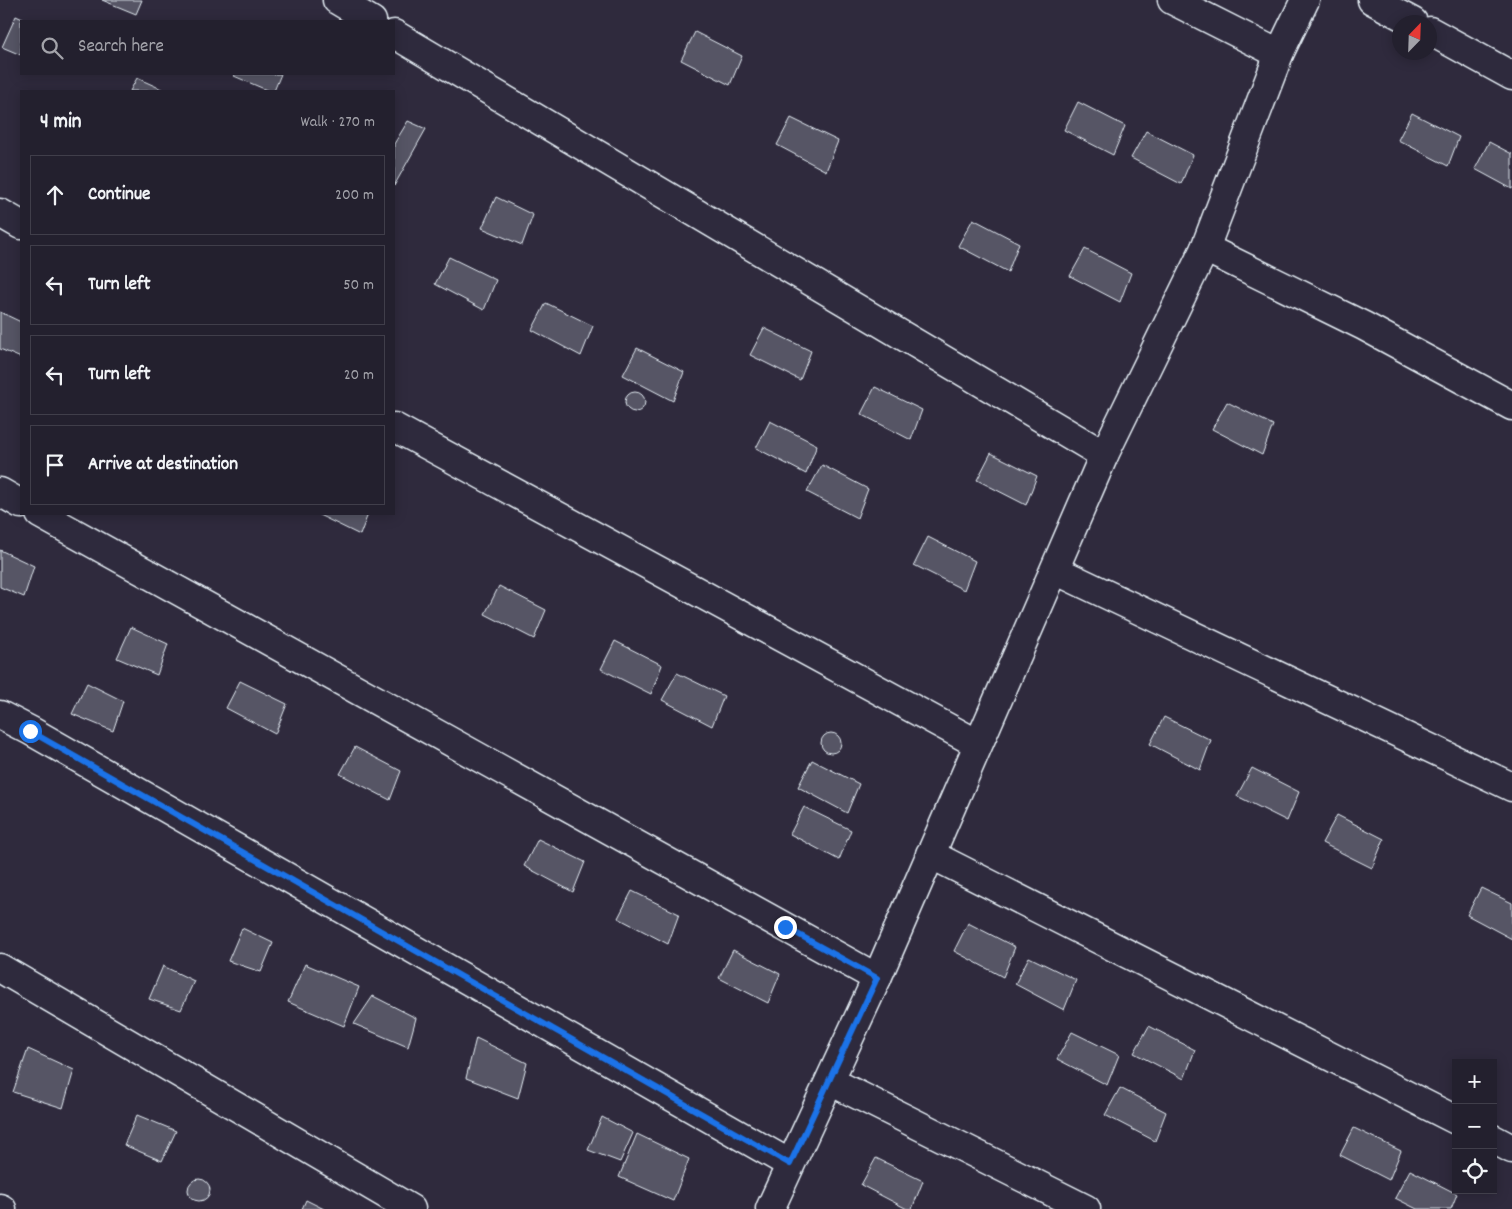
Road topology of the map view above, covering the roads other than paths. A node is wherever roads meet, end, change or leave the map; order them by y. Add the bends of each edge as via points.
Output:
1 (337, 0) edge
2 (1172, 0) edge
3 (1305, 0) edge
4 (1372, 0) edge
5 (1400, 15) edge
6 (370, 20) edge
7 (395, 35) edge
8 (1437, 35) edge
9 (1278, 54) junction
10 (1512, 76) edge
11 (0, 213) edge
12 (20, 224) edge
13 (1204, 248) junction
14 (1512, 406) edge
15 (395, 428) edge
16 (1104, 455) junction
17 (0, 492) edge
18 (20, 503) edge
19 (42, 515) edge
20 (1054, 570) junction
21 (0, 715) edge
22 (978, 744) junction
23 (1512, 787) edge
24 (930, 854) junction
25 (0, 968) edge
26 (877, 978) junction
27 (830, 1081) junction
28 (1452, 1118) edge
29 (1497, 1141) edge
30 (1512, 1148) edge
31 (790, 1164) junction
32 (411, 1209) edge
33 (770, 1209) edge
34 (1086, 1209) edge

1 - 6 street
2 - 9 street
3 - 9 street
4 - 5 street
7 - 16 street
8 - 10 street
9 - 13 street
11 - 12 street
13 - 14 street via 1364,326
13 - 16 street
15 - 22 street
16 - 20 street
17 - 18 street
19 - 26 street
20 - 22 street
20 - 23 street
21 - 31 street
22 - 24 street
24 - 26 street
24 - 28 street
25 - 32 street
26 - 27 street
27 - 31 street
27 - 34 street
29 - 30 street
31 - 33 street

